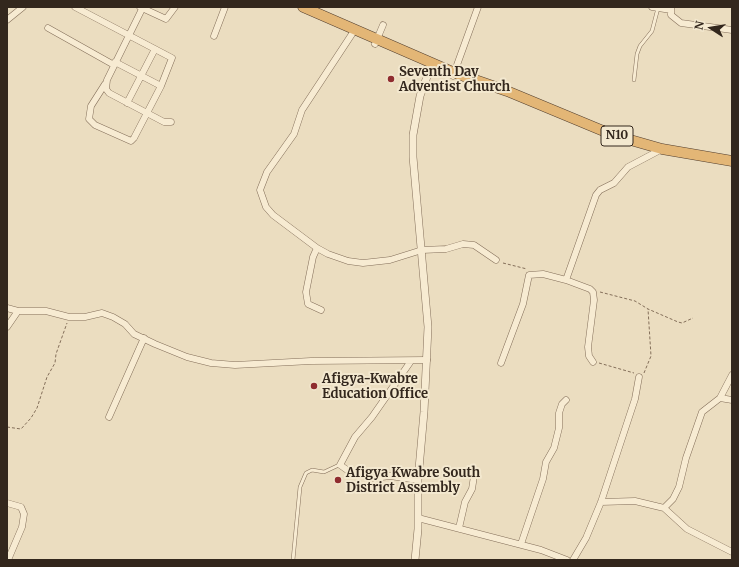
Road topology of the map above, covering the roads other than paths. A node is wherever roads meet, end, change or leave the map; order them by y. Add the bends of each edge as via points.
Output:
1 (23, 7) edge
2 (75, 7) edge
3 (142, 7) edge
4 (175, 7) edge
5 (225, 7) edge
6 (293, 7) edge
7 (303, 7) edge
8 (478, 7) edge
9 (655, 7) edge
10 (671, 8) edge
11 (85, 9) edge
12 (7, 20) edge
13 (383, 25) dead end
14 (48, 28) dead end
15 (732, 30) edge
16 (352, 34) junction
17 (129, 36) junction
18 (214, 36) dead end
19 (376, 42) junction
20 (155, 49) junction
21 (115, 64) junction
22 (431, 66) junction
23 (140, 75) junction
24 (454, 75) junction
25 (634, 80) dead end
26 (105, 84) junction
27 (161, 86) junction
28 (127, 103) junction
29 (146, 113) junction
30 (171, 122) dead end
31 (662, 149) junction
32 (732, 161) edge
33 (317, 248) junction
34 (422, 250) junction
35 (496, 260) road end
36 (566, 280) junction
37 (7, 308) edge
38 (321, 310) dead end
39 (18, 311) junction
40 (7, 327) edge
41 (144, 338) junction
42 (427, 360) junction
43 (411, 361) junction
44 (593, 362) road end
45 (501, 363) dead end
46 (732, 375) edge
47 (639, 377) road end
48 (720, 398) junction
49 (566, 400) dead end
50 (732, 400) edge
51 (109, 417) dead end
52 (340, 464) junction
53 (474, 476) dead end
54 (418, 480) junction
55 (601, 502) junction
56 (7, 503) edge
57 (664, 508) junction
58 (418, 518) junction
59 (459, 528) junction
60 (521, 544) junction
61 (732, 552) edge
62 (8, 560) edge
63 (293, 560) edge
64 (415, 560) edge
65 (567, 560) edge
66 (573, 560) edge

1 - 12 street
2 - 11 street
3 - 4 street via 166,19
3 - 17 street
5 - 18 street
6 - 16 highway, N10
7 - 19 highway, N10
8 - 24 street
9 - 10 street
9 - 25 lane via 652,31 637,54
10 - 15 street via 673,18 681,23
11 - 17 street
13 - 19 street
14 - 21 street
16 - 19 highway, N10
16 - 33 street via 302,110 294,134 267,172 260,190 263,203 273,215
17 - 20 street
17 - 21 street
19 - 22 highway, N10
20 - 23 street
20 - 27 street via 171,56 173,60
21 - 23 street
21 - 26 street
22 - 24 highway, N10
22 - 34 street via 420,96 413,135
23 - 27 street
23 - 28 street
24 - 31 highway, N10 via 470,84 507,91 614,135
26 - 28 street via 108,93
26 - 29 street via 91,106 89,119 95,125 131,141
27 - 29 street
28 - 29 street
29 - 30 street via 164,122
31 - 32 highway, N10
31 - 36 street via 628,167 614,183 596,195
33 - 34 street via 335,256 363,263 404,257
33 - 38 street via 306,292 308,304
34 - 35 street via 446,249 469,244
34 - 42 street via 428,327
36 - 44 street via 593,292 588,347
36 - 45 street via 543,274 529,275 523,304
37 - 39 street
39 - 40 street
39 - 41 street via 46,311 69,317 102,313 119,320 134,334
41 - 43 street via 187,357 211,363 235,365
41 - 51 street
42 - 43 street
42 - 54 street
43 - 52 street via 356,437
46 - 48 street
47 - 55 street
48 - 50 street
48 - 57 street via 702,412 679,487
49 - 60 street via 559,413 559,428 554,448 546,462 543,479
52 - 54 street via 350,472 374,478 390,476
52 - 63 lane via 324,472 312,470 306,473 300,487
53 - 59 street
54 - 58 street
55 - 57 street via 647,502
55 - 66 street via 586,538
56 - 62 street via 21,507 24,514 22,527
57 - 61 street via 687,529
58 - 59 street
58 - 64 street
59 - 60 street
60 - 65 street

